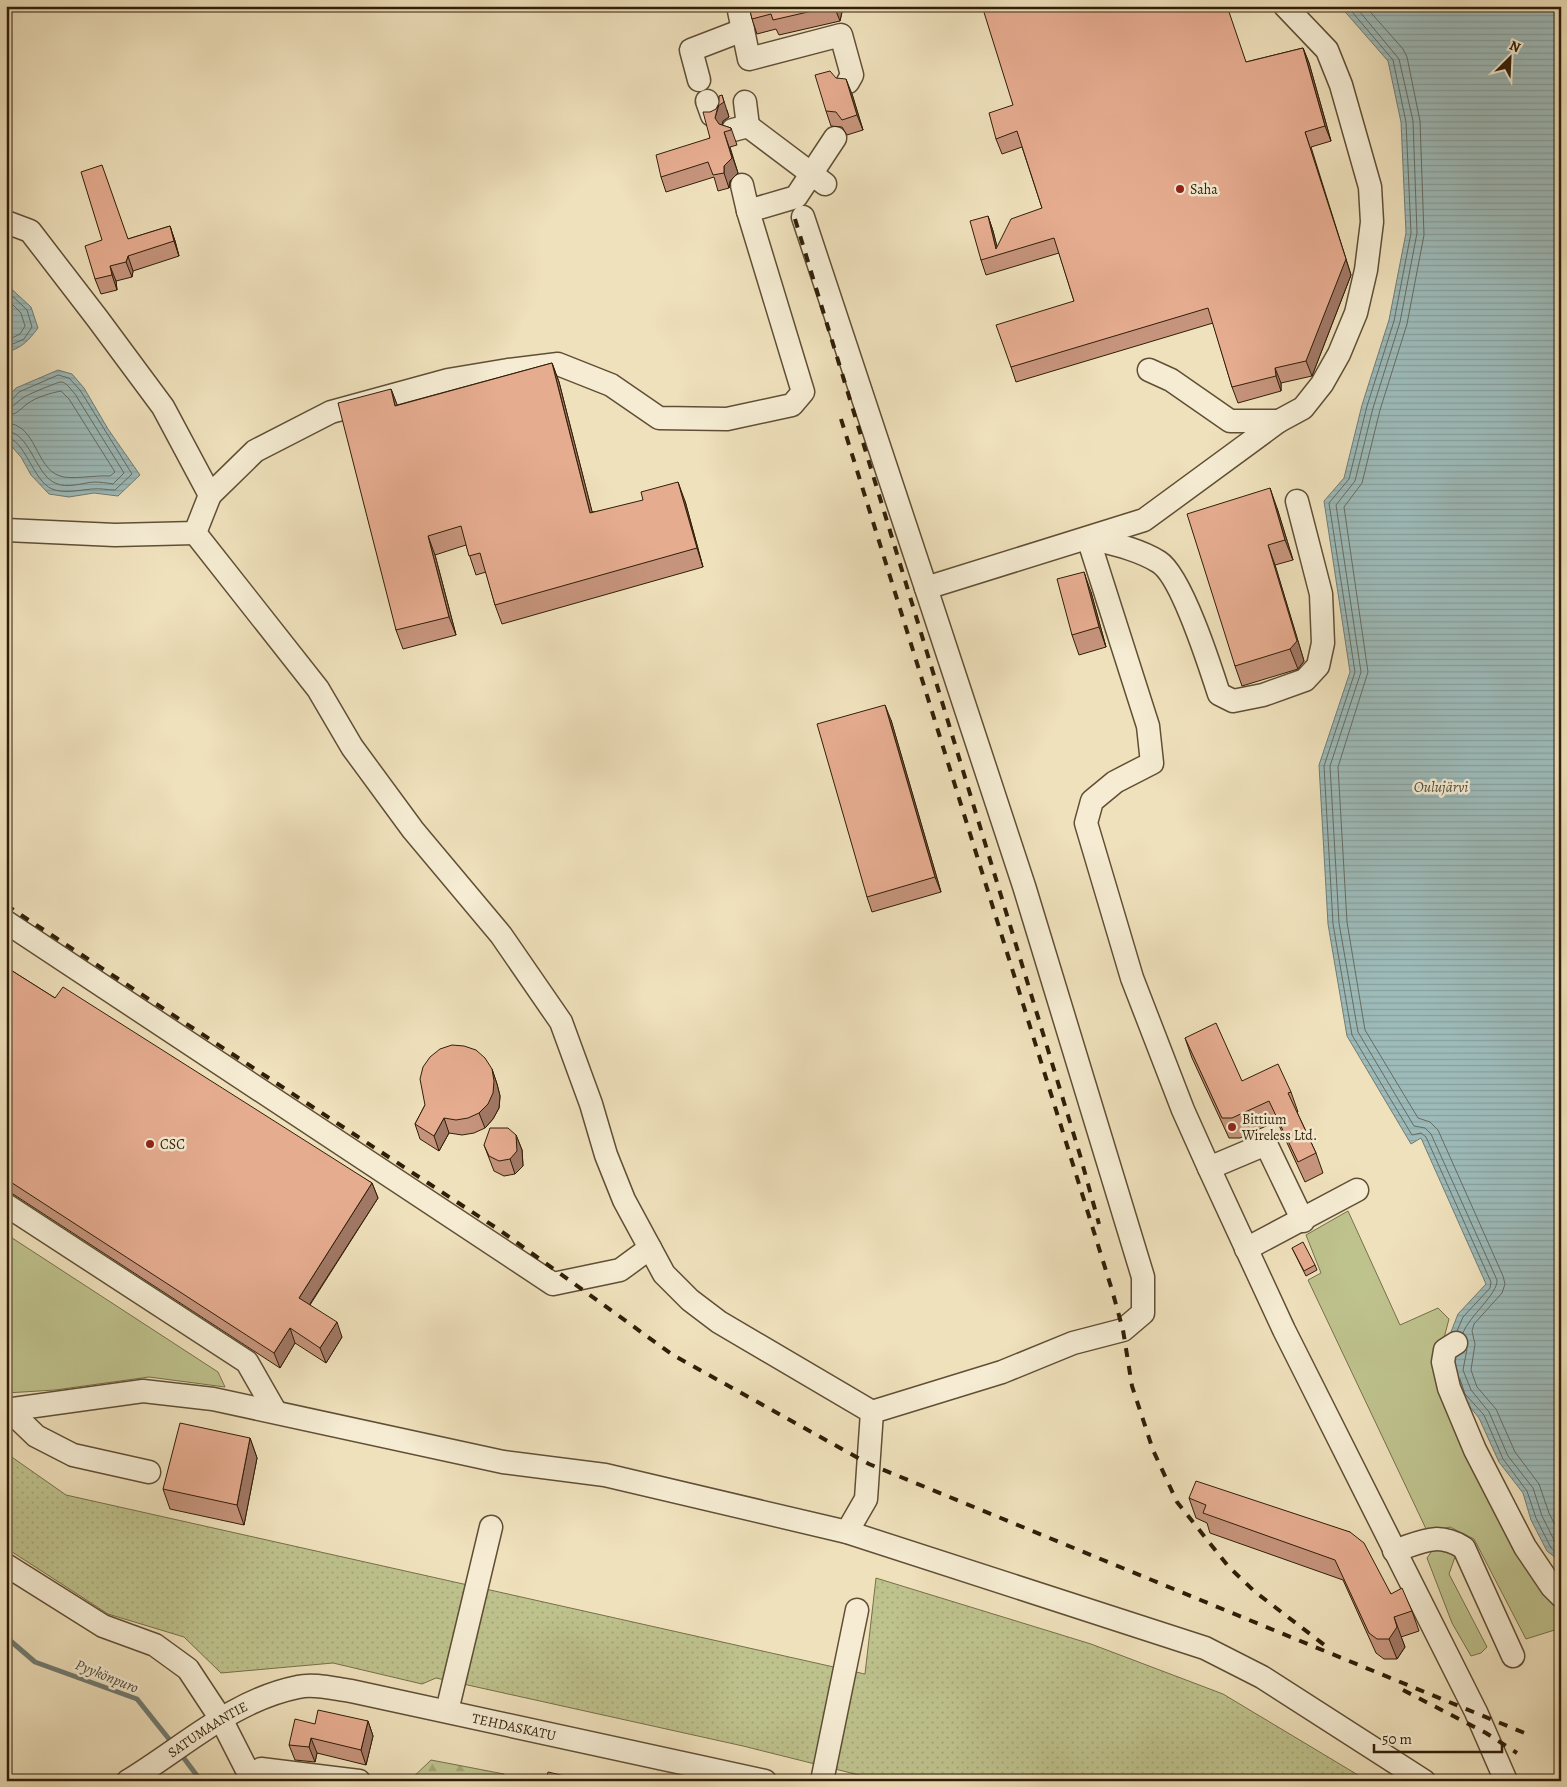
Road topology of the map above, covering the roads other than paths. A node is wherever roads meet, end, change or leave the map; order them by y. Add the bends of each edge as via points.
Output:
1 (738, 6) edge
2 (1285, 6) edge
3 (743, 30) junction
4 (848, 82) edge
5 (706, 99) dead end
6 (745, 102) dead end
7 (835, 138) dead end
8 (818, 179) junction
9 (742, 185) dead end
10 (748, 211) junction
11 (803, 217) dead end
12 (6, 222) edge
13 (1149, 370) dead end
14 (1279, 421) junction
15 (210, 495) junction
16 (1297, 502) dead end
17 (6, 530) edge
18 (194, 533) junction
19 (1088, 538) junction
20 (926, 588) junction
21 (6, 922) edge
22 (1209, 1168) junction
23 (1357, 1190) dead end
24 (6, 1205) edge
25 (1303, 1221) junction
26 (650, 1248) junction
27 (1246, 1249) junction
28 (1456, 1343) dead end
29 (7, 1410) edge
30 (275, 1411) junction
31 (872, 1412) junction
32 (150, 1472) dead end
33 (491, 1527) dead end
34 (847, 1532) junction
35 (1394, 1551) junction
36 (6, 1565) edge
37 (1561, 1596) edge
38 (857, 1610) dead end
39 (1513, 1656) dead end
40 (263, 1698) joint
41 (447, 1711) junction
42 (221, 1719) junction
43 (255, 1775) edge
44 (128, 1781) edge
45 (359, 1781) edge
46 (765, 1781) edge
47 (822, 1781) edge
48 (1424, 1781) edge
49 (1506, 1781) edge

1 - 3 street
2 - 14 street via 1326,50 1341,85 1370,186 1372,222 1356,313 1338,354 1322,384 1303,408
3 - 4 street via 749,59 841,35 852,75
3 - 5 street via 691,50
6 - 8 street via 740,128
7 - 8 street
8 - 10 street via 796,197
9 - 10 street
10 - 15 street via 803,392 792,405 727,419 659,418 611,385 558,364 508,370 448,380 332,412 255,451
11 - 20 street
12 - 15 street via 30,231 92,311 163,407
13 - 14 street via 1171,380 1230,421
14 - 19 street via 1144,520
15 - 18 street
16 - 19 street via 1321,594 1323,643 1318,666 1305,680 1263,695 1233,701 1219,694 1176,581 1160,562 1125,546
17 - 18 street via 115,535
18 - 26 street via 318,689 352,747 412,830 501,935 561,1022 624,1200
19 - 20 street
19 - 22 street via 1148,726 1152,763 1115,782 1092,801 1086,823 1132,978
20 - 31 street via 1024,886 1143,1277 1143,1313 1122,1330 1073,1343 1002,1372
21 - 26 street via 553,1284 620,1270
22 - 25 street via 1266,1144
22 - 27 street
23 - 25 street
24 - 30 street via 247,1362
25 - 27 street
26 - 31 street via 664,1274 719,1322
27 - 35 street
28 - 37 street via 1445,1350 1442,1362 1474,1450 1525,1547
29 - 30 street via 143,1391 213,1399
29 - 32 street via 36,1436 73,1455
30 - 34 street via 503,1462 605,1475
31 - 34 street via 866,1499
33 - 41 street
34 - 48 street via 1205,1648 1262,1677
35 - 39 street via 1431,1539 1451,1540 1464,1548
35 - 49 street via 1476,1712
36 - 42 street via 103,1626 155,1645 188,1669
38 - 47 street
40 - 41 street, TEHDASKATU via 300,1686 351,1690
40 - 42 street, SATUMAANTIE
41 - 46 street, TEHDASKATU
42 - 43 street via 249,1774
42 - 44 street, SATUMAANTIE
43 - 45 street

